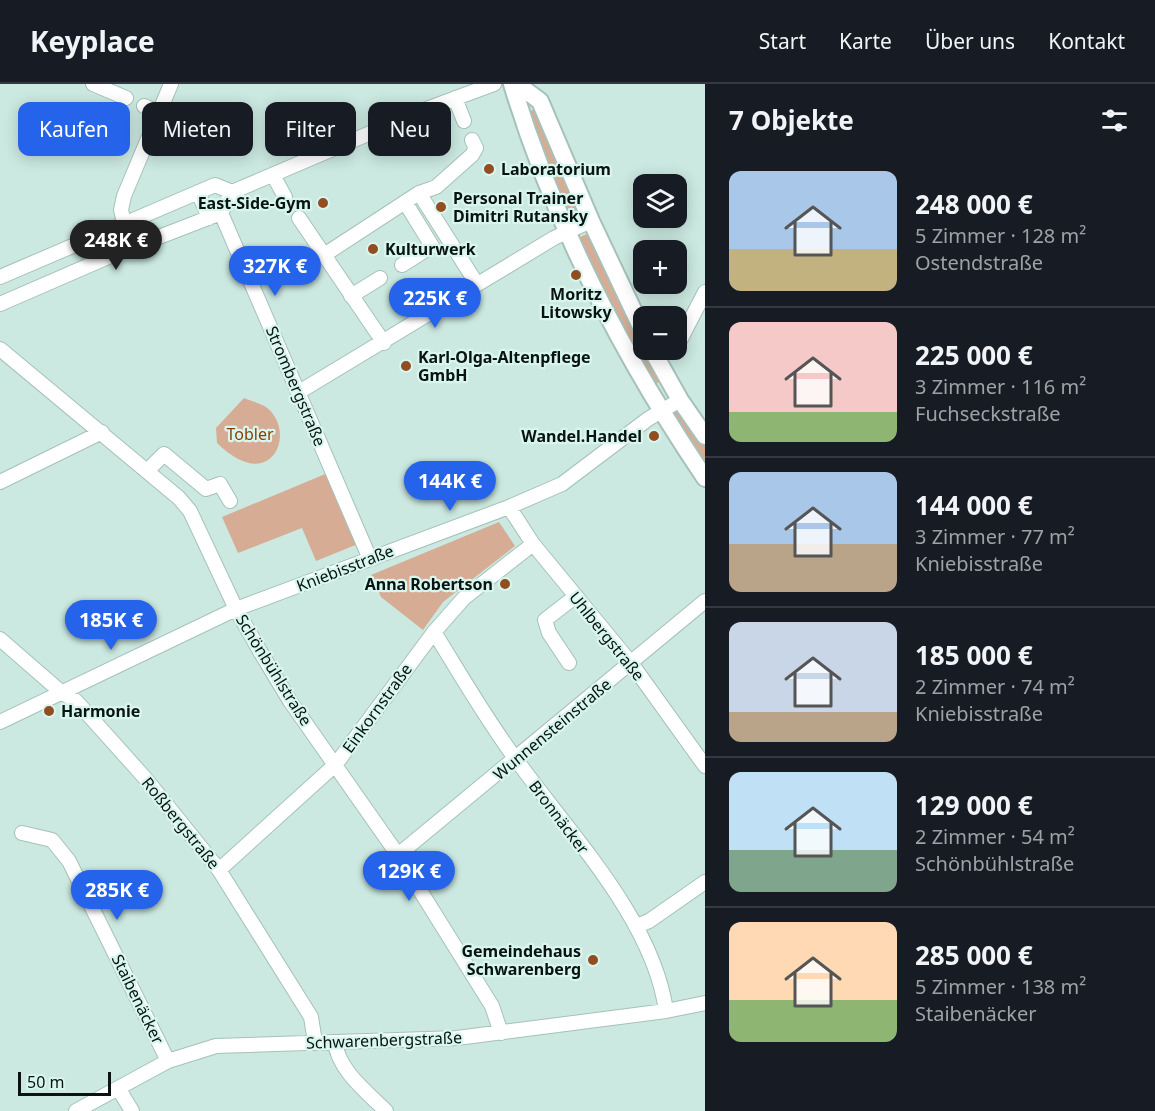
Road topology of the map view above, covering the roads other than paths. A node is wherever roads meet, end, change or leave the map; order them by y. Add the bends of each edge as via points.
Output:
1 (93, 84) edge
2 (171, 84) edge
3 (494, 84) edge
4 (512, 84) edge
5 (517, 84) edge
6 (126, 98) dead end
7 (455, 98) junction
8 (163, 102) edge
9 (464, 120) dead end
10 (472, 140) dead end
11 (142, 151) edge
12 (273, 174) junction
13 (198, 192) junction
14 (232, 192) junction
15 (419, 193) junction
16 (285, 197) tunnel mouth
17 (405, 202) junction
18 (215, 216) junction
19 (299, 219) tunnel mouth
20 (591, 221) junction
21 (124, 223) junction
22 (568, 231) junction
23 (324, 255) junction
24 (402, 265) dead end
25 (0, 277) edge
26 (380, 278) dead end
27 (477, 284) junction
28 (705, 292) edge
29 (351, 296) junction
30 (0, 304) edge
31 (633, 310) edge
32 (687, 327) edge
33 (384, 343) junction
34 (0, 349) edge
35 (658, 360) edge
36 (300, 392) junction
37 (680, 400) junction
38 (660, 412) junction
39 (102, 432) junction
40 (705, 436) edge
41 (147, 471) junction
42 (705, 478) edge
43 (0, 482) edge
44 (230, 501) dead end
45 (509, 507) junction
46 (533, 544) junction
47 (369, 559) junction
48 (576, 596) junction
49 (705, 601) edge
50 (236, 609) junction
51 (434, 632) junction
52 (0, 639) edge
53 (569, 663) dead end
54 (630, 663) junction
55 (61, 692) junction
56 (0, 722) edge
57 (516, 760) junction
58 (336, 764) junction
59 (705, 766) edge
60 (22, 833) dead end
61 (398, 855) junction
62 (219, 870) junction
63 (705, 882) edge
64 (637, 926) junction
65 (705, 1003) edge
66 (666, 1011) junction
67 (501, 1034) junction
68 (315, 1042) junction
69 (335, 1042) junction
70 (168, 1061) junction
71 (118, 1088) junction
72 (76, 1111) edge
73 (132, 1111) edge
74 (386, 1111) edge

1 - 6 street
2 - 8 street
3 - 7 street
4 - 22 main road
5 - 20 main road via 540,101
7 - 9 street
7 - 12 street
10 - 15 street via 476,148 472,155 436,187
11 - 21 street via 121,203
12 - 14 street
12 - 16 street
13 - 14 street via 215,185
13 - 18 street, Strombergstraße
13 - 21 street
14 - 18 street
15 - 17 street
15 - 27 street
17 - 23 street
17 - 24 street via 432,246
18 - 30 street
18 - 36 street, Strombergstraße
19 - 23 street
20 - 22 street
20 - 31 main road
21 - 25 street
22 - 27 street
22 - 38 main road via 616,334
23 - 29 street
26 - 29 street
27 - 33 street
28 - 32 street
29 - 33 street
33 - 36 street
34 - 39 street, Schönbühlstraße
35 - 37 main road
36 - 47 street, Strombergstraße
37 - 38 street, Kniebisstraße
37 - 40 main road
38 - 42 main road
38 - 45 street, Kniebisstraße via 562,484
39 - 41 street, Schönbühlstraße
39 - 43 street
41 - 44 street via 164,454 206,489 220,484
41 - 50 street, Schönbühlstraße via 190,511
45 - 46 street, Uhlbergstraße
45 - 47 street, Kniebisstraße
46 - 48 street, Uhlbergstraße
46 - 51 street, Einkornstraße via 465,598
47 - 50 street, Kniebisstraße
48 - 53 street via 545,620
48 - 54 street, Uhlbergstraße
49 - 54 street, Wunnensteinstraße
50 - 55 street, Kniebisstraße
50 - 58 street, Schönbühlstraße via 290,701
51 - 57 street, Bronnäcker
51 - 58 street, Einkornstraße
52 - 55 street, Roßbergstraße
54 - 57 street, Wunnensteinstraße
54 - 59 street, Uhlbergstraße
55 - 56 street, Kniebisstraße
55 - 62 street, Roßbergstraße via 84,709
57 - 61 street, Wunnensteinstraße
57 - 64 street, Bronnäcker
58 - 61 street, Schönbühlstraße
58 - 62 street, Einkornstraße
60 - 70 street, Staibenäcker via 52,840 69,861
61 - 67 street, Schönbühlstraße via 492,1006
62 - 68 street, Roßbergstraße via 311,1017
63 - 64 street
64 - 66 street, Bronnäcker
65 - 66 street, Schwarenbergstraße
66 - 67 street, Schwarenbergstraße
67 - 69 street, Schwarenbergstraße
68 - 69 street, Schwarenbergstraße
68 - 70 street, Schwarenbergstraße via 216,1046
69 - 74 street via 344,1066
70 - 71 street, Schwarenbergstraße
71 - 72 street, Schwarenbergstraße
71 - 73 street

